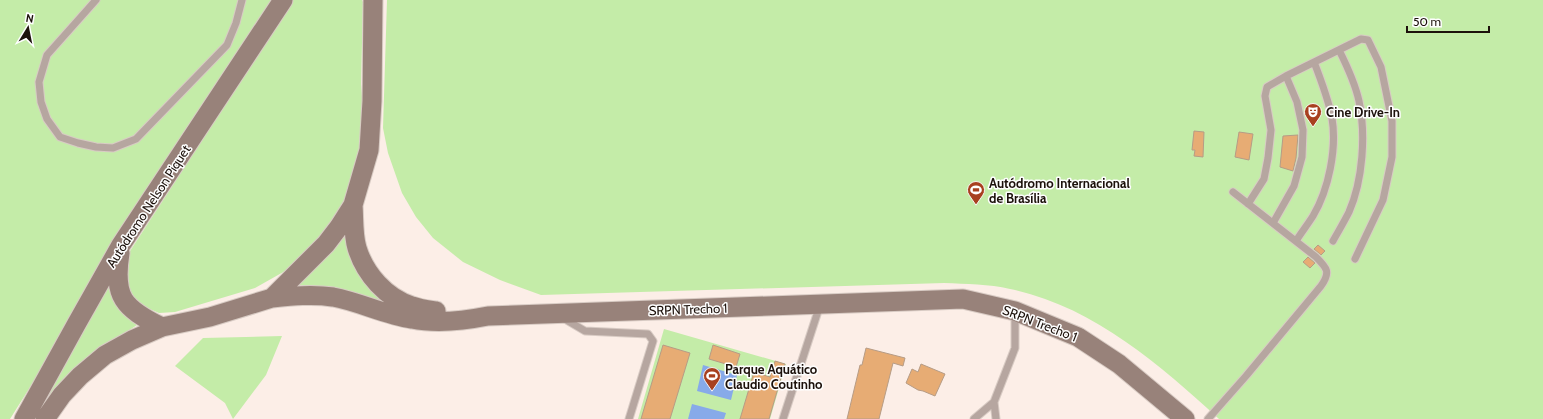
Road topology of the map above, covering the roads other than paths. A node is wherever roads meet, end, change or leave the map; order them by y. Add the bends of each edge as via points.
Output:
1 (96, 0) edge
2 (242, 0) edge
3 (283, 0) edge
4 (372, 4) edge
5 (1339, 50) junction
6 (1314, 62) junction
7 (1286, 76) junction
8 (1232, 192) dead end
9 (1248, 204) junction
10 (353, 205) junction
11 (1273, 223) junction
12 (1296, 241) junction
13 (1333, 241) dead end
14 (121, 245) junction
15 (1355, 259) dead end
16 (272, 298) junction
17 (820, 304) junction
18 (1015, 311) junction
19 (556, 314) junction
20 (488, 316) junction
21 (162, 327) junction
22 (994, 402) junction
23 (24, 419) edge
24 (45, 419) edge
25 (629, 419) edge
26 (783, 419) edge
27 (974, 419) edge
28 (996, 419) edge
29 (1185, 419) edge
30 (1208, 419) edge

1 - 2 lane via 47,55 39,82 41,102 47,119 60,137 90,146 113,148 136,139 227,45
3 - 14 main road, Autódromo Nelson Piquet
4 - 10 main road via 369,150
5 - 6 lane
5 - 13 lane via 1350,72 1359,100 1362,151 1358,181 1349,211
5 - 15 lane via 1361,39 1368,40 1381,67 1392,121 1392,157 1383,200
6 - 7 lane
6 - 12 lane via 1325,90 1332,119 1333,144 1330,170 1323,195
7 - 9 lane via 1267,87 1265,91 1271,130 1268,158 1264,179
7 - 11 lane via 1297,102 1303,130 1302,157 1294,186
8 - 9 lane
9 - 11 lane
10 - 16 main road via 326,244
10 - 20 main road, SRPN Trecho 1 via 356,247 377,283 394,297 412,306 457,314
11 - 12 lane
12 - 30 lane via 1326,267 1325,280
14 - 21 main road via 117,273 119,290 126,303 140,316
14 - 23 main road, Autódromo Nelson Piquet
16 - 20 main road, SRPN Trecho 1 via 302,295 332,297 413,320 440,322
16 - 21 main road via 210,317
17 - 18 main road, SRPN Trecho 1 via 963,299
17 - 19 main road, SRPN Trecho 1
17 - 26 lane
18 - 22 lane via 1015,348
18 - 29 main road, SRPN Trecho 1 via 1078,337 1119,364
19 - 20 main road, SRPN Trecho 1
19 - 25 lane, SRPN Trecho 1 via 585,331 648,334 653,341
21 - 24 main road via 105,355 80,376
22 - 27 lane
22 - 28 lane

